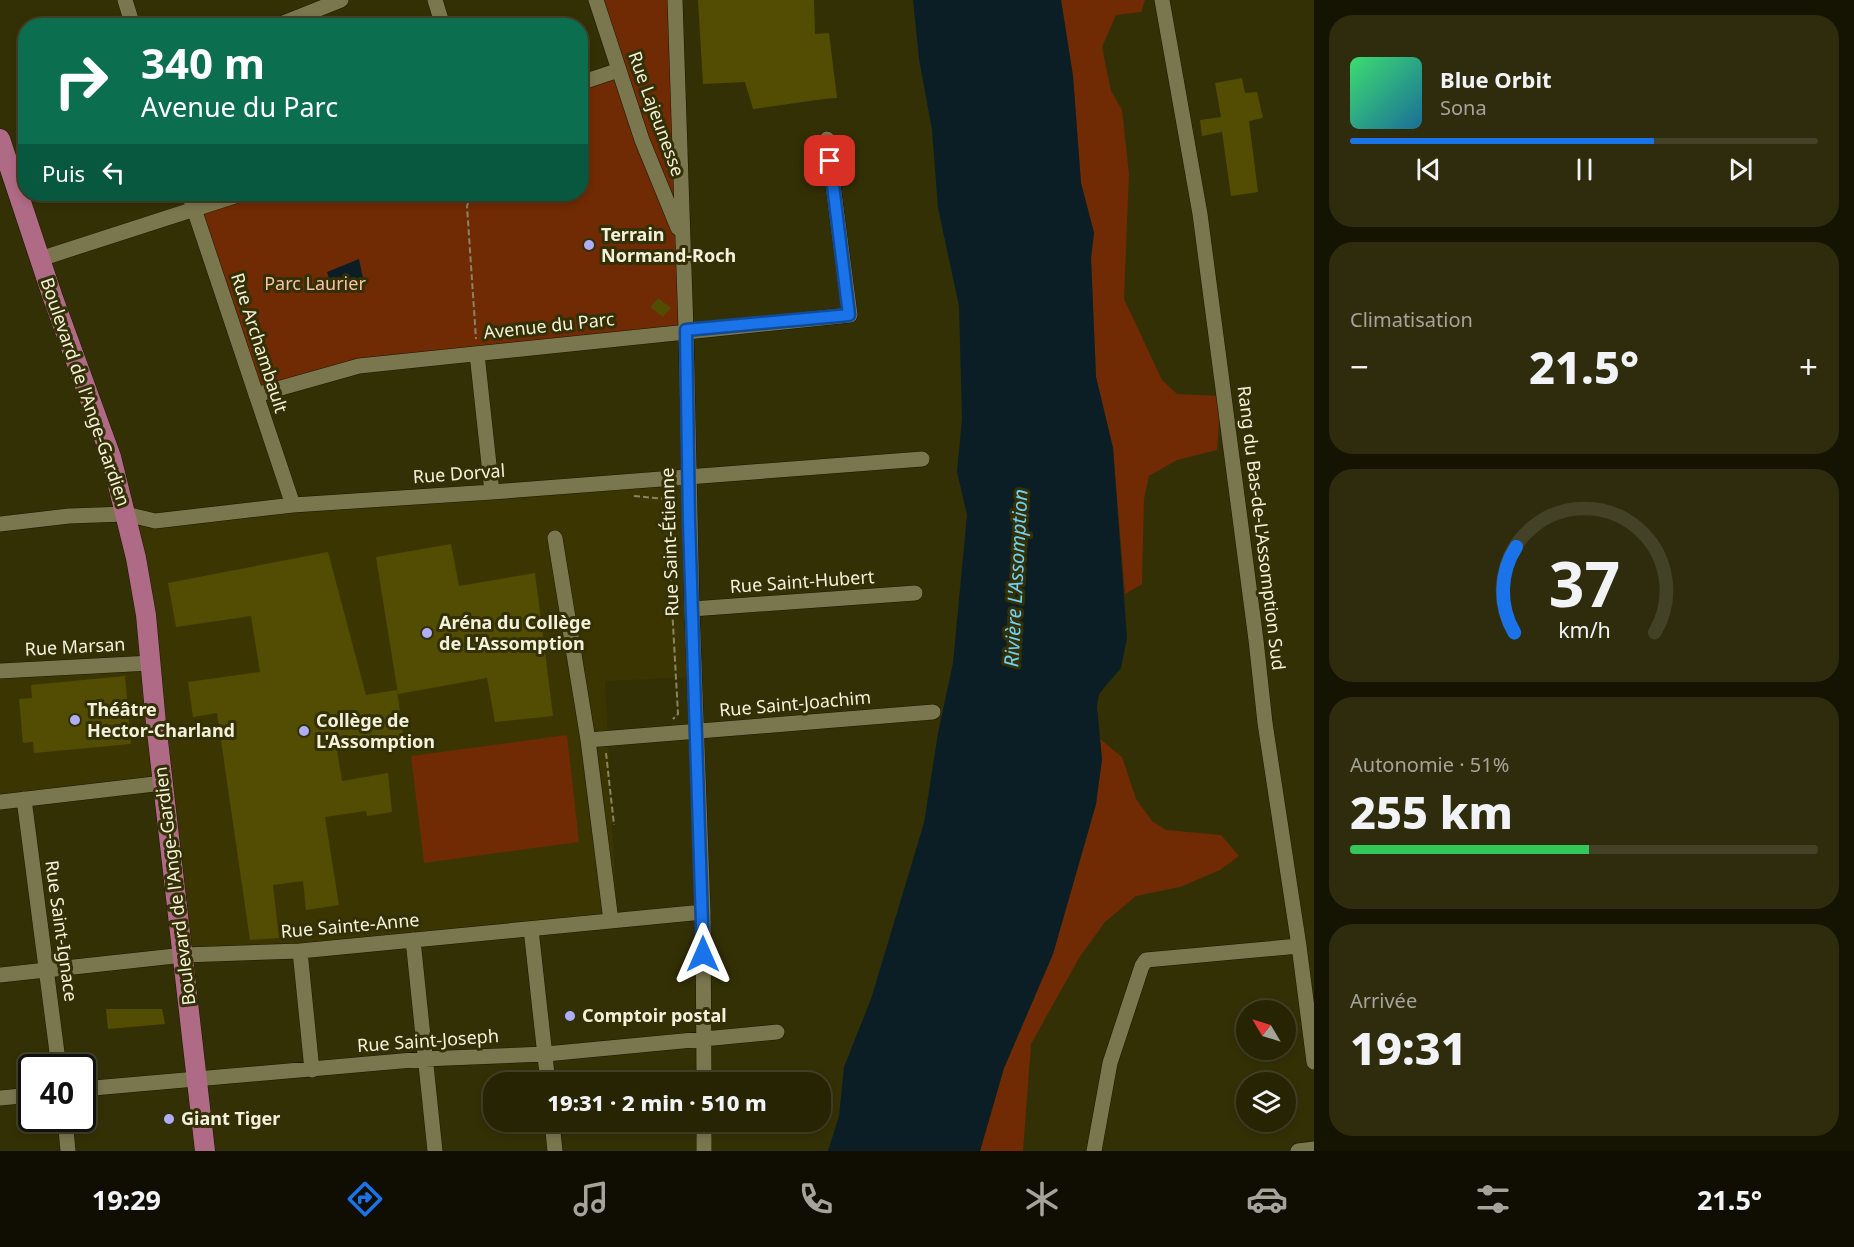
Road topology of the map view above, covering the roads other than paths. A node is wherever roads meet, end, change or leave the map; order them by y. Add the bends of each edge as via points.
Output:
1 (125, 0) edge
2 (341, 0) edge
3 (435, 0) edge
4 (596, 0) edge
5 (675, 0) edge
6 (1162, 0) edge
7 (131, 18) edge
8 (296, 18) edge
9 (441, 18) edge
10 (619, 70) junction
11 (588, 80) edge
12 (0, 139) edge
13 (827, 139) dead end
14 (18, 193) edge
15 (21, 201) edge
16 (191, 201) edge
17 (219, 201) edge
18 (194, 209) junction
19 (683, 239) junction
20 (40, 259) junction
21 (686, 330) junction
22 (477, 354) junction
23 (256, 394) junction
24 (922, 459) dead end
25 (688, 476) junction
26 (492, 492) junction
27 (292, 505) junction
28 (126, 514) junction
29 (0, 524) edge
30 (555, 538) dead end
31 (915, 593) dead end
32 (692, 609) junction
33 (151, 663) junction
34 (0, 671) edge
35 (933, 712) dead end
36 (697, 731) junction
37 (588, 740) junction
38 (163, 783) junction
39 (24, 799) junction
40 (0, 802) edge
41 (703, 912) junction
42 (611, 921) junction
43 (531, 928) junction
44 (413, 940) junction
45 (1299, 946) junction
46 (300, 951) junction
47 (184, 955) junction
48 (46, 970) junction
49 (0, 975) edge
50 (777, 1032) dead end
51 (703, 1038) junction
52 (57, 1054) edge
53 (546, 1054) junction
54 (424, 1059) junction
55 (1314, 1062) edge
56 (312, 1070) junction
57 (547, 1072) edge
58 (704, 1072) edge
59 (198, 1079) junction
60 (96, 1088) edge
61 (18, 1096) edge
62 (0, 1098) edge
63 (67, 1132) edge
64 (553, 1132) edge
65 (704, 1132) edge
66 (1314, 1149) edge
67 (69, 1151) edge
68 (205, 1151) edge
69 (435, 1151) edge
70 (555, 1151) edge
71 (704, 1151) edge
72 (1094, 1151) edge
73 (1298, 1151) edge

1 - 7 street
2 - 8 street
3 - 9 street
4 - 10 street, Rue Lajeunesse
5 - 19 street, Rue Saint-Étienne
6 - 45 street, Rang du Bas-de-L'Assomption Sud via 1200,214 1265,723
10 - 11 street
10 - 19 street, Rue Lajeunesse via 642,140
12 - 14 main road, Boulevard de l'Ange-Gardien
13 - 21 street, Avenue du Parc via 849,315
15 - 20 main road, Boulevard de l'Ange-Gardien
16 - 18 street, Rue Archambault
17 - 18 street
18 - 20 street
18 - 23 street, Rue Archambault
19 - 21 street, Rue Saint-Étienne
20 - 28 main road, Boulevard de l'Ange-Gardien via 111,457
21 - 22 street, Avenue du Parc
21 - 25 street, Rue Saint-Étienne
22 - 23 street, Avenue du Parc via 359,366
22 - 26 street
23 - 27 street, Rue Archambault
24 - 25 street, Rue Dorval
25 - 26 street, Rue Dorval
25 - 32 street, Rue Saint-Étienne
26 - 27 street, Rue Dorval
27 - 28 street, Rue Dorval via 155,520
28 - 29 street, Rue Dorval
28 - 33 main road, Boulevard de l'Ange-Gardien via 144,599
30 - 37 street
31 - 32 street, Rue Saint-Hubert
32 - 36 street, Rue Saint-Étienne
33 - 34 street, Rue Marsan
33 - 38 main road, Boulevard de l'Ange-Gardien
35 - 36 street, Rue Saint-Joachim
36 - 37 street, Rue Saint-Joachim
36 - 41 street, Rue Saint-Étienne
37 - 42 street
38 - 39 street
38 - 47 main road, Boulevard de l'Ange-Gardien
39 - 40 street
39 - 48 street, Rue Saint-Ignace
41 - 42 street, Rue Sainte-Anne
41 - 51 street, Rue Saint-Étienne
42 - 43 street, Rue Sainte-Anne
43 - 44 street, Rue Sainte-Anne
43 - 53 street
44 - 46 street, Rue Sainte-Anne
44 - 54 street
45 - 55 street, Rang du Bas-de-L'Assomption Sud
45 - 72 street via 1146,960 1110,1063
46 - 47 street, Rue Sainte-Anne
46 - 56 street
47 - 48 street, Rue Sainte-Anne
47 - 59 main road, Boulevard de l'Ange-Gardien
48 - 49 street, Rue Sainte-Anne
48 - 52 street, Rue Saint-Ignace
50 - 51 street, Rue Saint-Joseph
51 - 53 street, Rue Saint-Joseph
51 - 58 street, Rue Saint-Étienne
53 - 54 street, Rue Saint-Joseph
53 - 57 street
54 - 56 street, Rue Saint-Joseph
54 - 69 street
56 - 59 street, Rue Saint-Joseph
59 - 60 street, Rue Saint-Joseph
59 - 68 main road, Boulevard de l'Ange-Gardien
61 - 62 street
63 - 67 street
64 - 70 street
65 - 71 street
66 - 73 street

